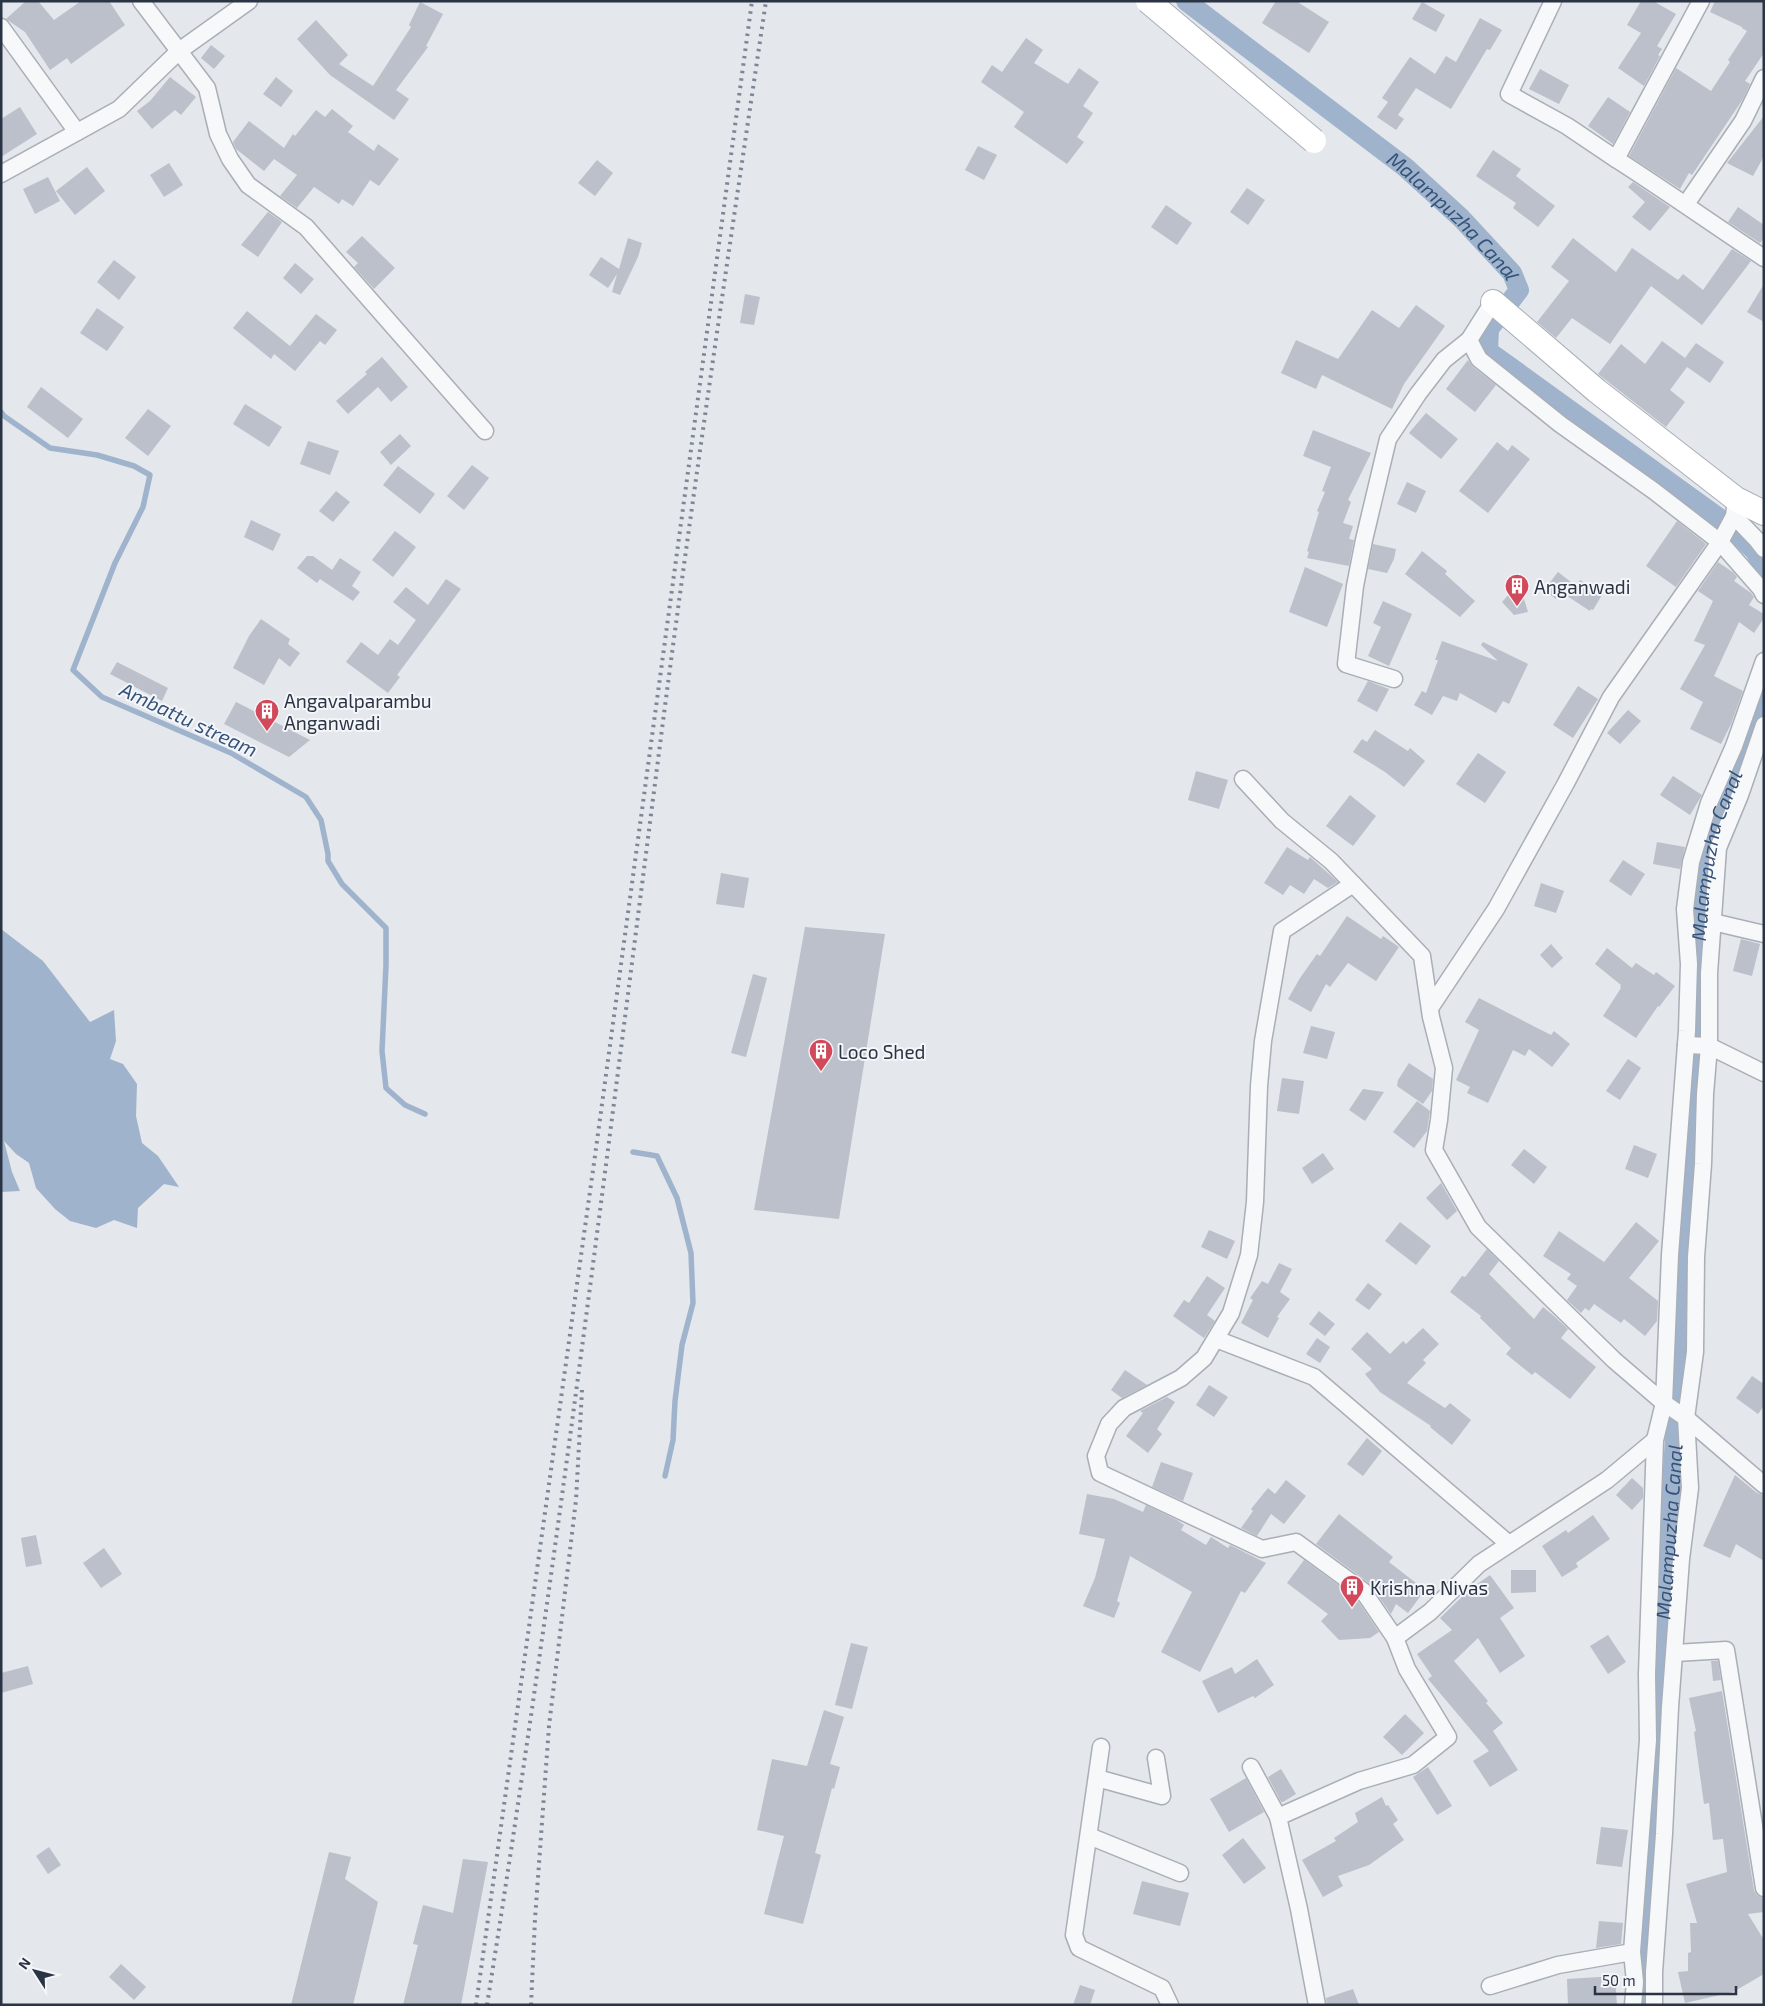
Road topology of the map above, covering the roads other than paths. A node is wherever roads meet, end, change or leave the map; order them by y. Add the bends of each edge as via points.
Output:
1 (141, 1) edge
2 (249, 1) edge
3 (1163, 1) edge
4 (1553, 1) edge
5 (1701, 1) edge
6 (1149, 10) edge
7 (1, 27) edge
8 (179, 51) junction
9 (1764, 78) edge
10 (77, 132) junction
11 (1314, 141) dead end
12 (1616, 159) junction
13 (1, 174) edge
14 (1686, 204) junction
15 (1764, 258) edge
16 (1493, 302) joint
17 (1469, 340) junction
18 (485, 431) dead end
19 (1735, 508) junction
20 (1764, 513) edge
21 (1720, 542) junction
22 (1764, 549) edge
23 (1764, 595) edge
24 (1764, 661) edge
25 (1394, 679) dead end
26 (1764, 725) edge
27 (1243, 779) dead end
28 (1353, 884) junction
29 (1713, 922) junction
30 (1764, 934) edge
31 (1430, 1008) junction
32 (1686, 1045) junction
33 (1710, 1046) junction
34 (1764, 1073) edge
35 (1216, 1339) junction
36 (1664, 1403) junction
37 (1686, 1418) junction
38 (1655, 1440) junction
39 (1764, 1485) edge
40 (1509, 1544) junction
41 (1395, 1638) junction
42 (1675, 1654) junction
43 (1101, 1747) dead end
44 (1156, 1758) dead end
45 (1251, 1767) dead end
46 (1097, 1778) junction
47 (1278, 1817) junction
48 (1089, 1836) junction
49 (1180, 1873) dead end
50 (1764, 1888) edge
51 (1632, 1952) junction
52 (1490, 1986) dead end
53 (1170, 2005) edge
54 (1317, 2005) edge
55 (1633, 2005) edge
56 (1654, 2005) edge

1 - 8 street
2 - 8 street
3 - 6 street
4 - 12 street via 1509,94 1567,126
5 - 12 street
6 - 11 main road, bridge
7 - 10 street
8 - 10 street via 119,109
8 - 18 street via 207,88 218,134 248,185 306,227
9 - 14 street via 1743,121
10 - 13 street
12 - 14 street
14 - 15 street
16 - 17 street
16 - 19 main road
17 - 21 street via 1485,364 1560,424
17 - 25 street via 1444,360 1388,439 1364,540 1346,664
19 - 20 main road
19 - 21 street
19 - 22 street
21 - 23 street
21 - 31 street via 1611,697 1496,909
24 - 32 street via 1734,746 1709,803 1691,862 1685,909 1689,964
26 - 29 street via 1718,848
27 - 28 street via 1282,821 1331,861
28 - 31 street via 1422,956
28 - 35 street via 1282,931 1263,1041 1255,1202 1249,1255 1231,1313
29 - 30 street
29 - 33 street via 1709,973
31 - 36 street via 1444,1068 1434,1150 1478,1227 1614,1360
32 - 33 street
32 - 36 street via 1670,1254
33 - 34 street
33 - 37 street via 1696,1257 1695,1352
35 - 40 street via 1314,1378
35 - 41 street via 1204,1358 1181,1378 1124,1408 1109,1424 1096,1456 1100,1473 1262,1549 1296,1542 1363,1591
36 - 37 street
36 - 38 street
37 - 39 street
37 - 42 street via 1690,1488
38 - 40 street via 1608,1480
38 - 51 street via 1647,1674 1648,1740
40 - 41 street via 1479,1564 1430,1612
41 - 47 street via 1407,1669 1448,1737 1414,1766 1358,1781
42 - 50 street via 1726,1650
42 - 56 street
43 - 46 street
44 - 46 street via 1162,1796
45 - 47 street
46 - 48 street
47 - 54 street
48 - 49 street
48 - 53 street via 1074,1935 1079,1948 1162,1988
51 - 52 street via 1558,1965
51 - 55 street

